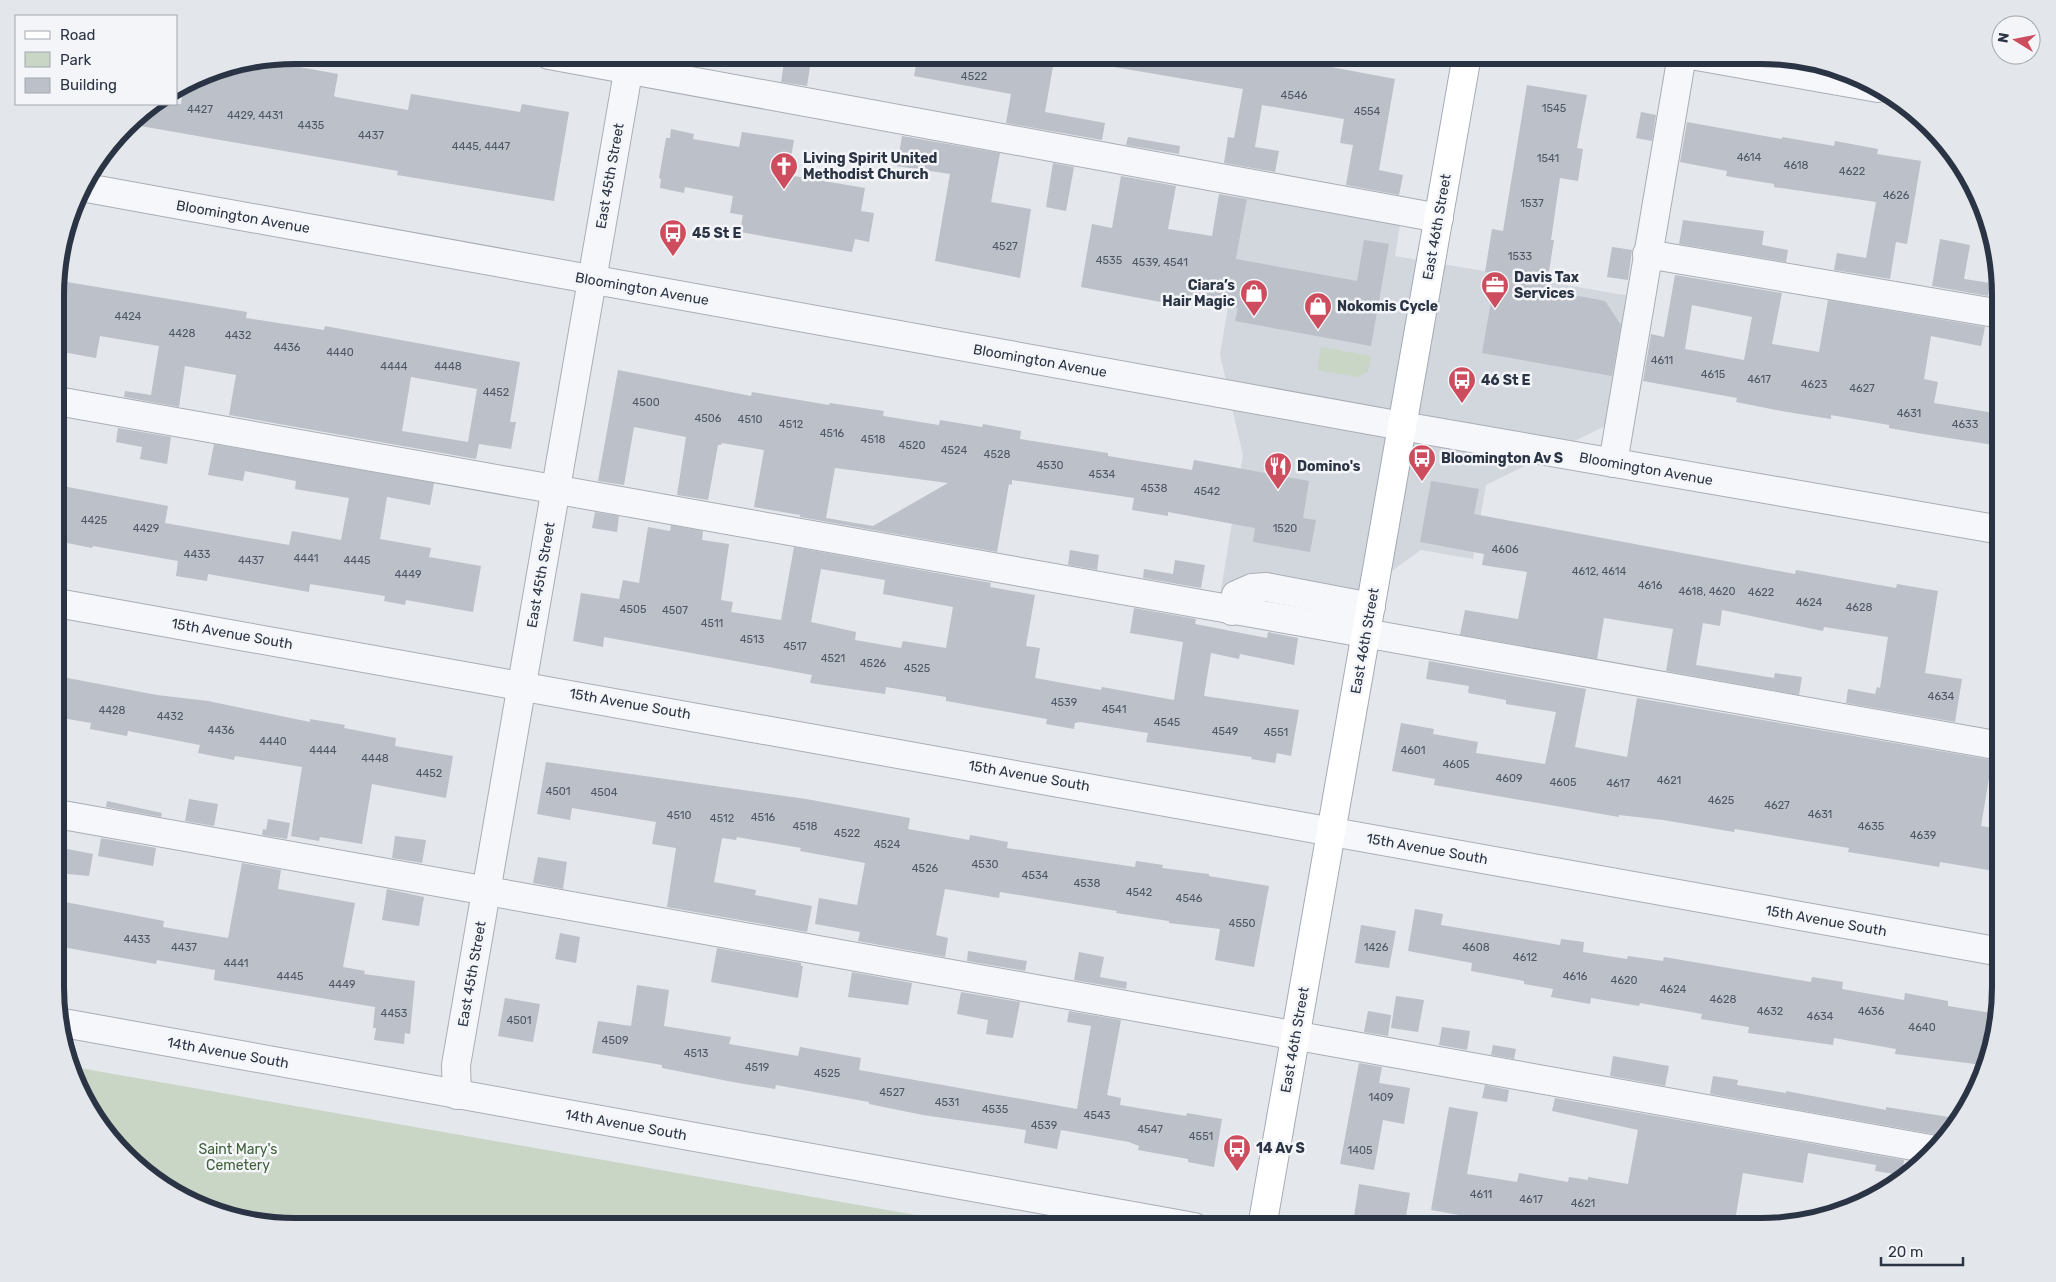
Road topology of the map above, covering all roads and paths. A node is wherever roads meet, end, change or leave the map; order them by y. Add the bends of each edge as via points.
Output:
1 (630, 64) edge
2 (640, 64) edge
3 (1465, 64) edge
4 (1680, 64) edge
5 (1742, 64) edge
6 (1856, 84) edge
7 (90, 189) edge
8 (1439, 218) junction
9 (1647, 254) junction
10 (592, 280) junction
11 (1992, 313) edge
12 (64, 403) edge
13 (1402, 426) junction
14 (1613, 463) junction
15 (556, 488) junction
16 (1992, 529) edge
17 (64, 604) edge
18 (1371, 608) junction
19 (1232, 611) junction
20 (1366, 635) junction
21 (522, 685) junction
22 (1992, 745) edge
23 (64, 815) edge
24 (1332, 832) junction
25 (486, 891) junction
26 (1992, 951) edge
27 (67, 1024) edge
28 (1296, 1035) junction
29 (457, 1095) junction
30 (1927, 1149) edge
31 (1144, 1218) edge
32 (1264, 1218) edge

1 - 10 street, East 45th Street
2 - 8 street
3 - 8 main road, East 46th Street
4 - 9 street
5 - 6 street
7 - 10 street, Bloomington Avenue
8 - 13 main road, East 46th Street
9 - 11 street
9 - 14 street
10 - 13 street, Bloomington Avenue
10 - 15 street, East 45th Street
12 - 15 street
13 - 14 street, Bloomington Avenue
13 - 18 main road, East 46th Street
14 - 16 street, Bloomington Avenue
15 - 19 street
15 - 21 street, East 45th Street
17 - 21 street, 15th Avenue South
18 - 19 street via 1266,587 1252,588 1236,595
18 - 20 main road, East 46th Street
19 - 20 street
20 - 22 street
20 - 24 main road, East 46th Street
21 - 24 street, 15th Avenue South
21 - 25 street, East 45th Street
23 - 25 street
24 - 26 street, 15th Avenue South
24 - 28 main road, East 46th Street
25 - 28 street
25 - 29 street, East 45th Street via 456,1065
27 - 29 street, 14th Avenue South
28 - 30 street
28 - 32 main road, East 46th Street
29 - 31 street, 14th Avenue South

